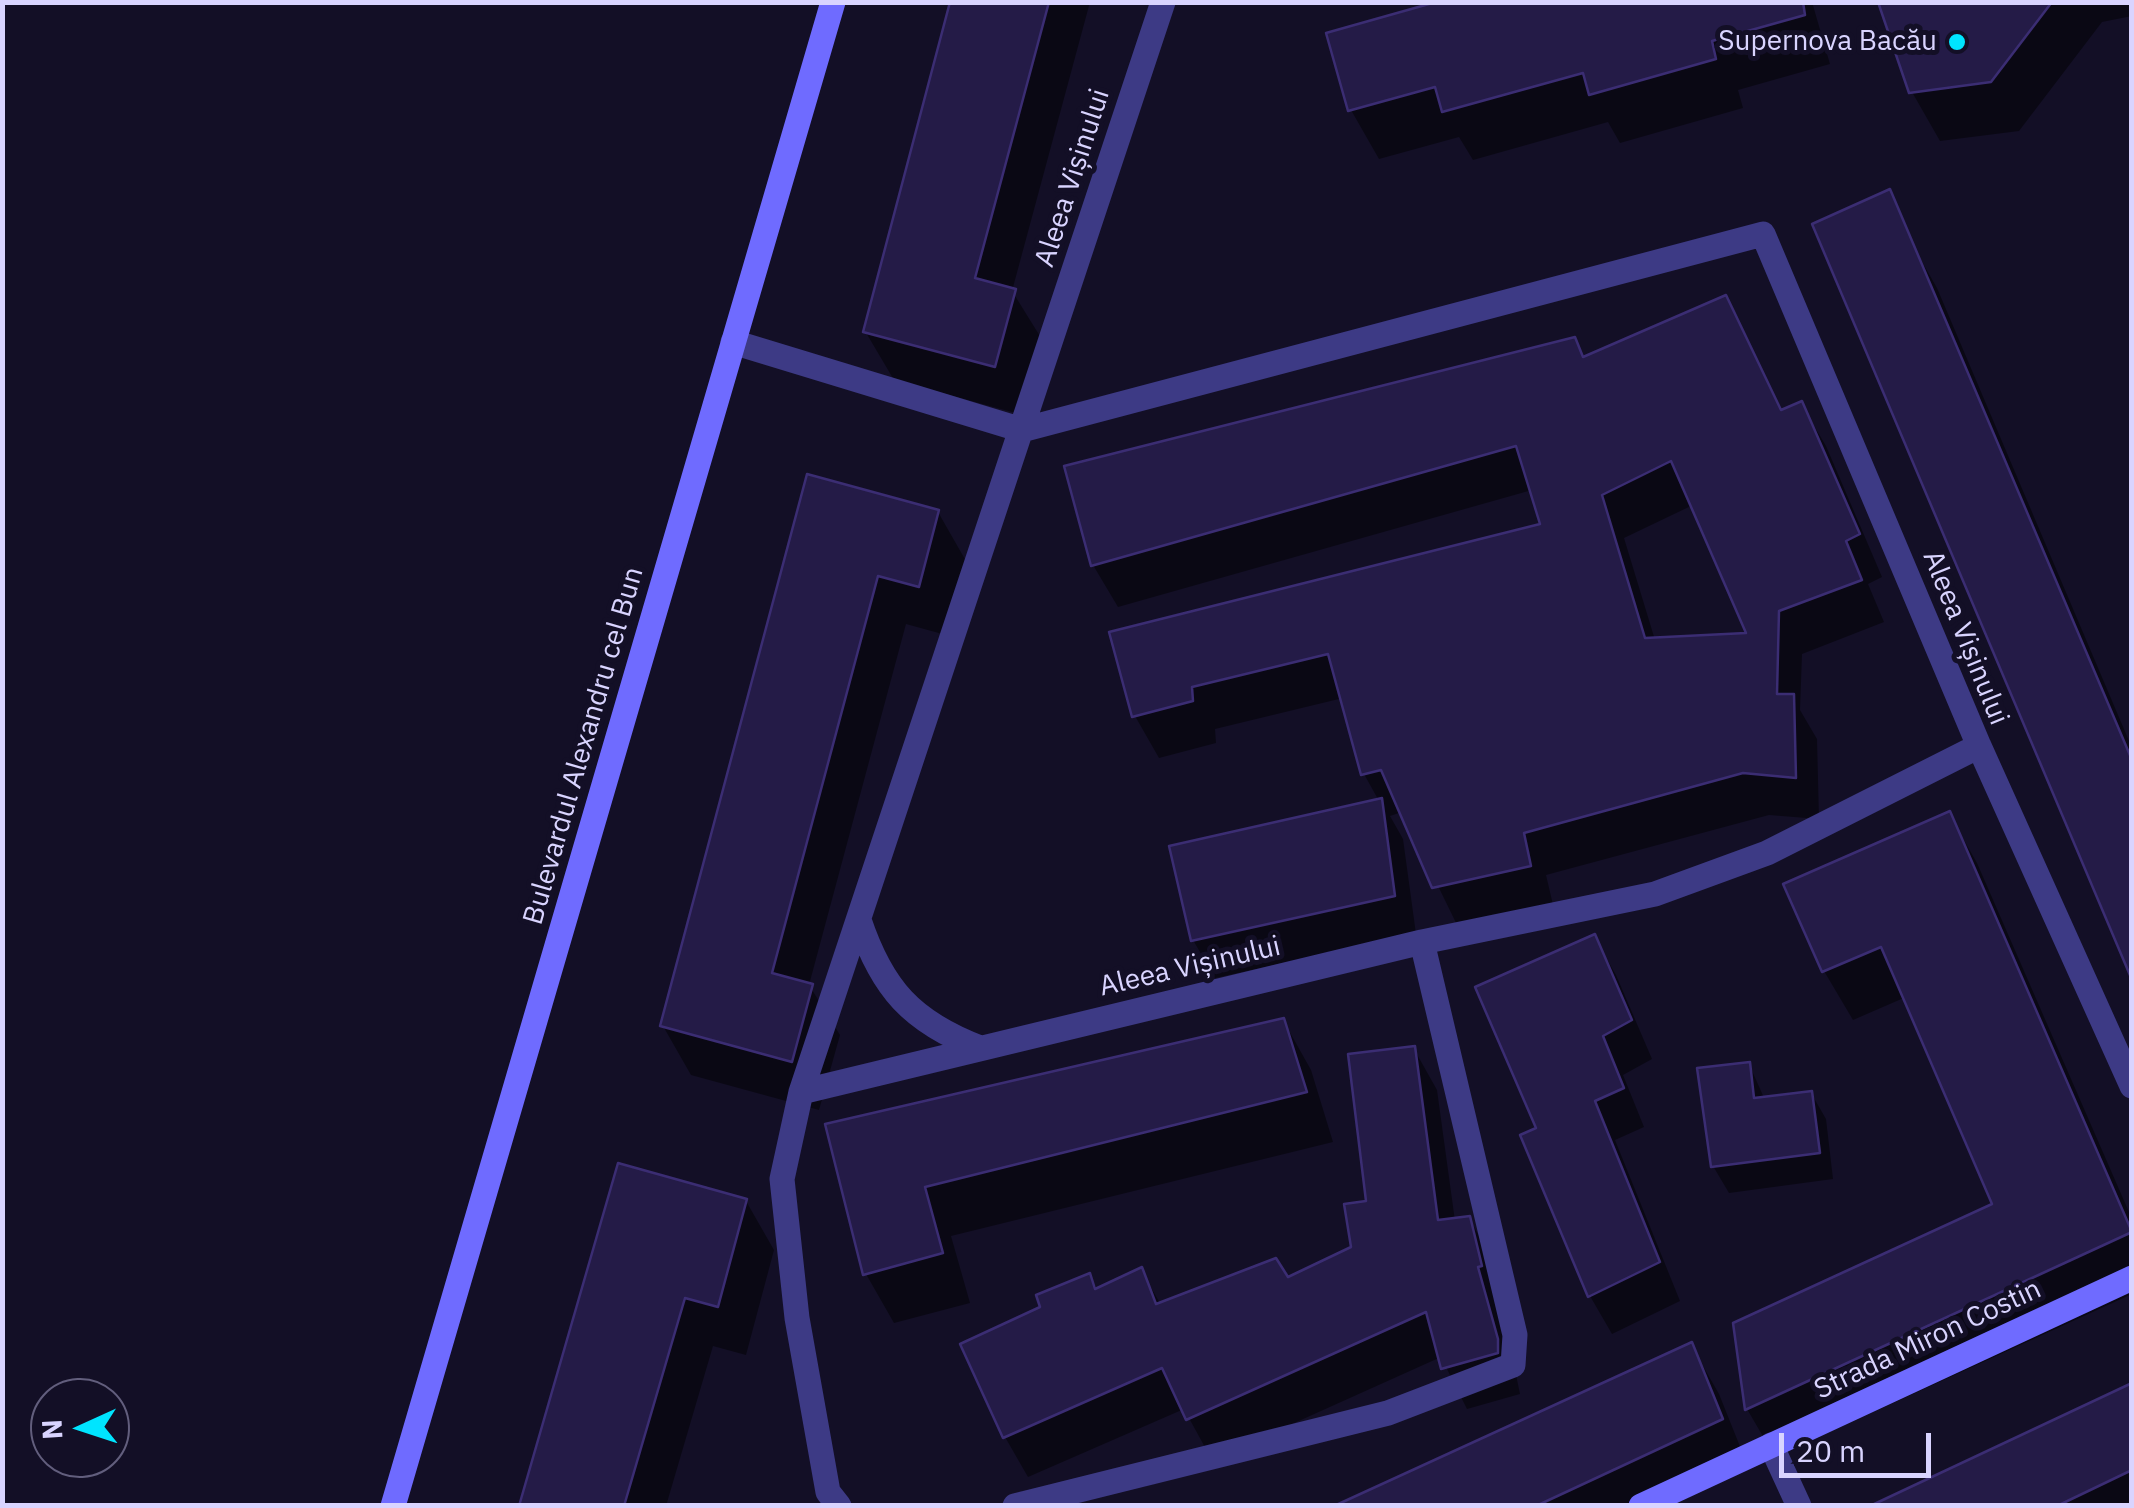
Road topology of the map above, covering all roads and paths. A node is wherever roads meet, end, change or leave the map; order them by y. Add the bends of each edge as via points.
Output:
1 (833, 2) edge
2 (1163, 2) edge
3 (733, 342) junction
4 (1022, 430) junction
5 (1978, 746) junction
6 (859, 920) junction
7 (1422, 942) junction
8 (980, 1048) junction
9 (2132, 1086) edge
10 (801, 1092) junction
11 (2132, 1278) edge
12 (1771, 1445) junction
13 (393, 1506) edge
14 (839, 1506) edge
15 (1015, 1506) edge
16 (1641, 1506) edge
17 (1798, 1506) edge

1 - 3 main road, Bulevardul Alexandru cel Bun
2 - 4 street, Aleea Vișinului
3 - 4 street
3 - 13 main road, Bulevardul Alexandru cel Bun
4 - 5 street, Aleea Vișinului via 1763,234
4 - 6 street, Aleea Vișinului
5 - 7 street, Aleea Vișinului via 1767,853 1655,894
5 - 9 street
6 - 8 street via 872,956 911,1011
6 - 10 street, Aleea Vișinului
7 - 8 street, Aleea Vișinului
7 - 15 street via 1515,1336 1513,1365 1388,1414
8 - 10 street, Aleea Vișinului
10 - 14 street, Aleea Vișinului via 785,1158 785,1210 828,1492
11 - 12 main road, Strada Miron Costin
12 - 16 main road, Strada Miron Costin
12 - 17 street

